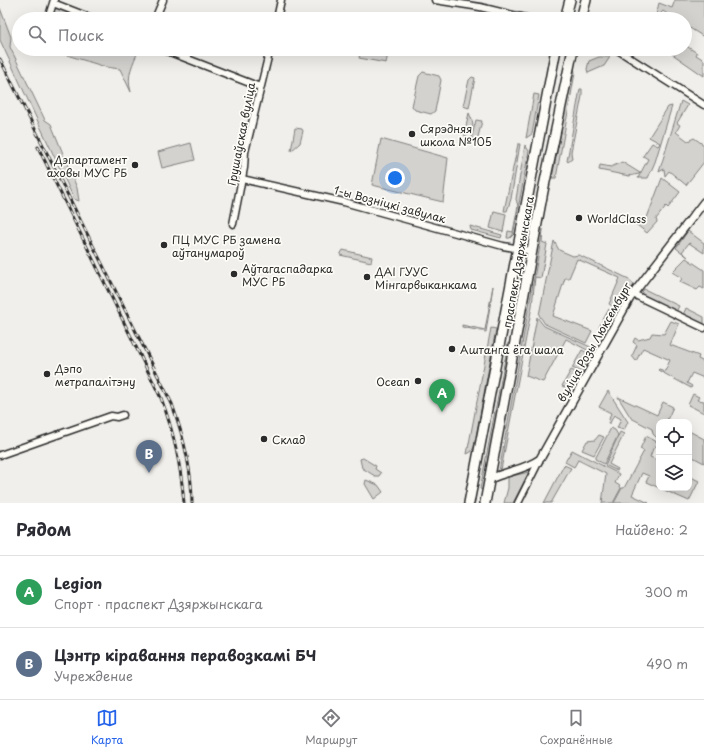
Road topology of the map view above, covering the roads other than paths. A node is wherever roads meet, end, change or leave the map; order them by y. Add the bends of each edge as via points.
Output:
1 (163, 0) edge
2 (281, 0) edge
3 (435, 0) edge
4 (570, 0) edge
5 (586, 0) edge
6 (54, 2) edge
7 (50, 12) edge
8 (78, 12) edge
9 (158, 12) edge
10 (278, 12) edge
11 (501, 12) edge
12 (567, 12) edge
13 (583, 12) edge
14 (180, 56) edge
15 (268, 56) edge
16 (555, 56) edge
17 (572, 56) edge
18 (627, 56) edge
19 (260, 87) junction
20 (704, 105) edge
21 (242, 179) junction
22 (704, 202) edge
23 (233, 224) dead end
24 (517, 249) junction
25 (532, 251) junction
26 (633, 294) junction
27 (704, 328) edge
28 (123, 415) dead end
29 (0, 455) edge
30 (540, 459) junction
31 (526, 468) junction
32 (532, 475) junction
33 (490, 479) junction
34 (469, 503) edge
35 (485, 503) edge
36 (518, 503) edge

1 - 9 street
2 - 10 street
3 - 11 street
4 - 12 main road
5 - 13 main road
6 - 7 street
6 - 8 street
14 - 19 street
15 - 19 street, Грушаўская вуліца
16 - 24 main road, праспект Дзяржынскага
17 - 25 main road, праспект Дзяржынскага
18 - 20 street
19 - 21 street, Грушаўская вуліца via 244,156
21 - 23 street, Грушаўская вуліца
21 - 24 street, 1-ы Возніцкі завулак via 344,202
22 - 26 street, вуліца Розы Люксембург
24 - 25 street, 1-ы Возніцкі завулак
24 - 34 main road, праспект Дзяржынскага
25 - 33 main road, праспект Дзяржынскага
26 - 27 street
26 - 30 street, вуліца Розы Люксембург
28 - 29 street via 111,416
30 - 31 street, вуліца Розы Люксембург
30 - 32 street, вуліца Розы Люксембург
31 - 32 street via 532,471
31 - 33 street, вуліца Розы Люксембург
32 - 36 street, вуліца Розы Люксембург
33 - 35 main road, праспект Дзяржынскага

